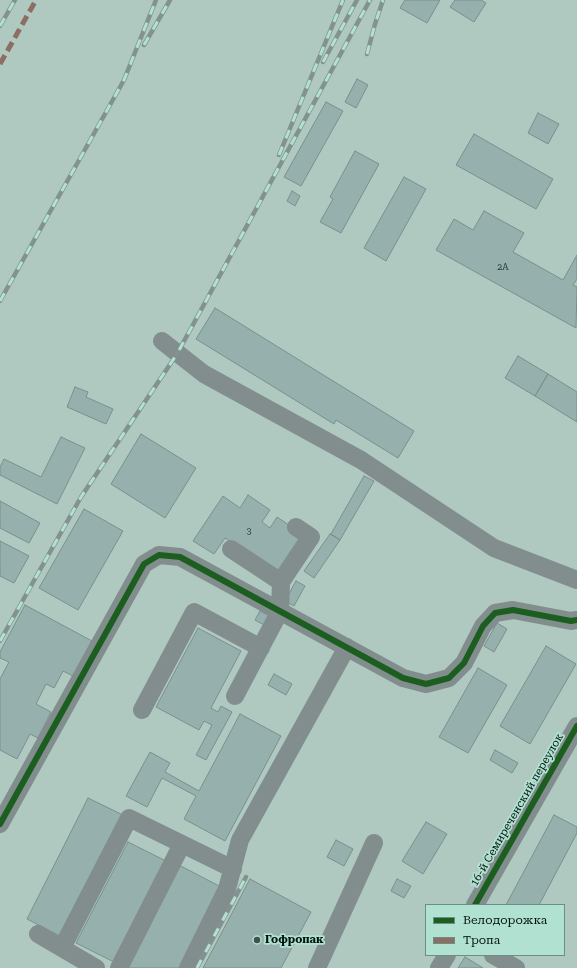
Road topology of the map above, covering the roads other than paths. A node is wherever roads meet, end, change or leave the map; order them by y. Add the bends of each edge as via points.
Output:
1 (162, 341) dead end
2 (296, 527) dead end
3 (231, 549) dead end
4 (577, 580) edge
5 (281, 582) junction
6 (280, 611) junction
7 (577, 620) edge
8 (347, 647) junction
9 (261, 648) junction
10 (235, 696) dead end
11 (142, 710) dead end
12 (577, 726) edge
13 (0, 824) edge
14 (374, 843) dead end
15 (182, 844) junction
16 (233, 869) junction
17 (476, 904) edge
18 (38, 934) dead end
19 (62, 948) junction
20 (446, 956) edge
21 (495, 956) edge
22 (96, 968) edge
23 (119, 968) edge
24 (188, 968) edge
25 (317, 968) edge
26 (439, 968) edge
27 (516, 968) edge

1 - 4 street via 204,374 361,460 494,548
2 - 5 street via 311,537
3 - 5 street
5 - 6 street
6 - 8 street
6 - 9 street
6 - 13 street via 180,557 159,555 144,564
7 - 8 street via 513,610 495,613 483,626 464,663 449,678 426,684 403,678
8 - 16 street via 240,840
9 - 10 street
9 - 11 street via 194,612
12 - 17 street, 16-й Семиреченский переулок
14 - 25 street
15 - 16 street
15 - 19 street via 130,818
15 - 23 street
16 - 24 street via 227,889
18 - 19 street
19 - 22 street
20 - 26 street
21 - 27 street

